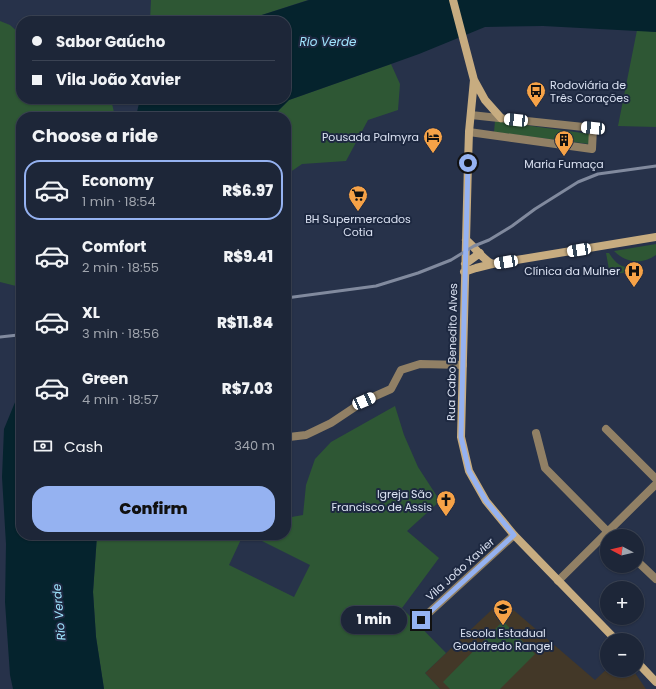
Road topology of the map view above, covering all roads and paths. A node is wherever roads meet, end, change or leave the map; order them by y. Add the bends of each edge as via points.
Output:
1 (453, 0) edge
2 (474, 80) junction
3 (471, 115) junction
4 (501, 118) junction
5 (469, 132) junction
6 (656, 238) edge
7 (466, 240) junction
8 (480, 253) junction
9 (492, 264) junction
10 (465, 268) junction
11 (463, 365) junction
12 (606, 429) dead end
13 (536, 433) dead end
14 (291, 437) edge
15 (656, 479) edge
16 (656, 484) edge
17 (605, 529) edge
18 (615, 529) edge
19 (514, 535) junction
20 (600, 543) edge
21 (644, 568) edge
22 (656, 580) edge
23 (558, 581) junction
24 (421, 620) dead end
25 (609, 633) edge
26 (644, 669) edge
27 (656, 682) edge

1 - 2 main road
2 - 3 main road, Rua Cabo Benedito Alves
2 - 4 main road via 485,100
3 - 4 street
3 - 5 main road, Rua Cabo Benedito Alves
4 - 5 street via 593,128 592,149
5 - 7 main road, Rua Cabo Benedito Alves
6 - 9 main road
7 - 8 main road
7 - 10 main road, Rua Cabo Benedito Alves
8 - 9 main road
8 - 10 main road
9 - 10 main road
10 - 11 main road, Rua Cabo Benedito Alves
11 - 14 street via 420,364 401,370 391,389 364,401 331,423 306,435
11 - 19 main road, Rua Cabo Benedito Alves via 461,437 469,471 486,501
12 - 15 street
13 - 17 street via 545,468
16 - 18 street
19 - 23 main road, Rua Cabo Benedito Alves
19 - 24 street, Vila João Xavier
20 - 23 street
21 - 22 street
23 - 25 main road, Rua Cabo Benedito Alves
26 - 27 main road

